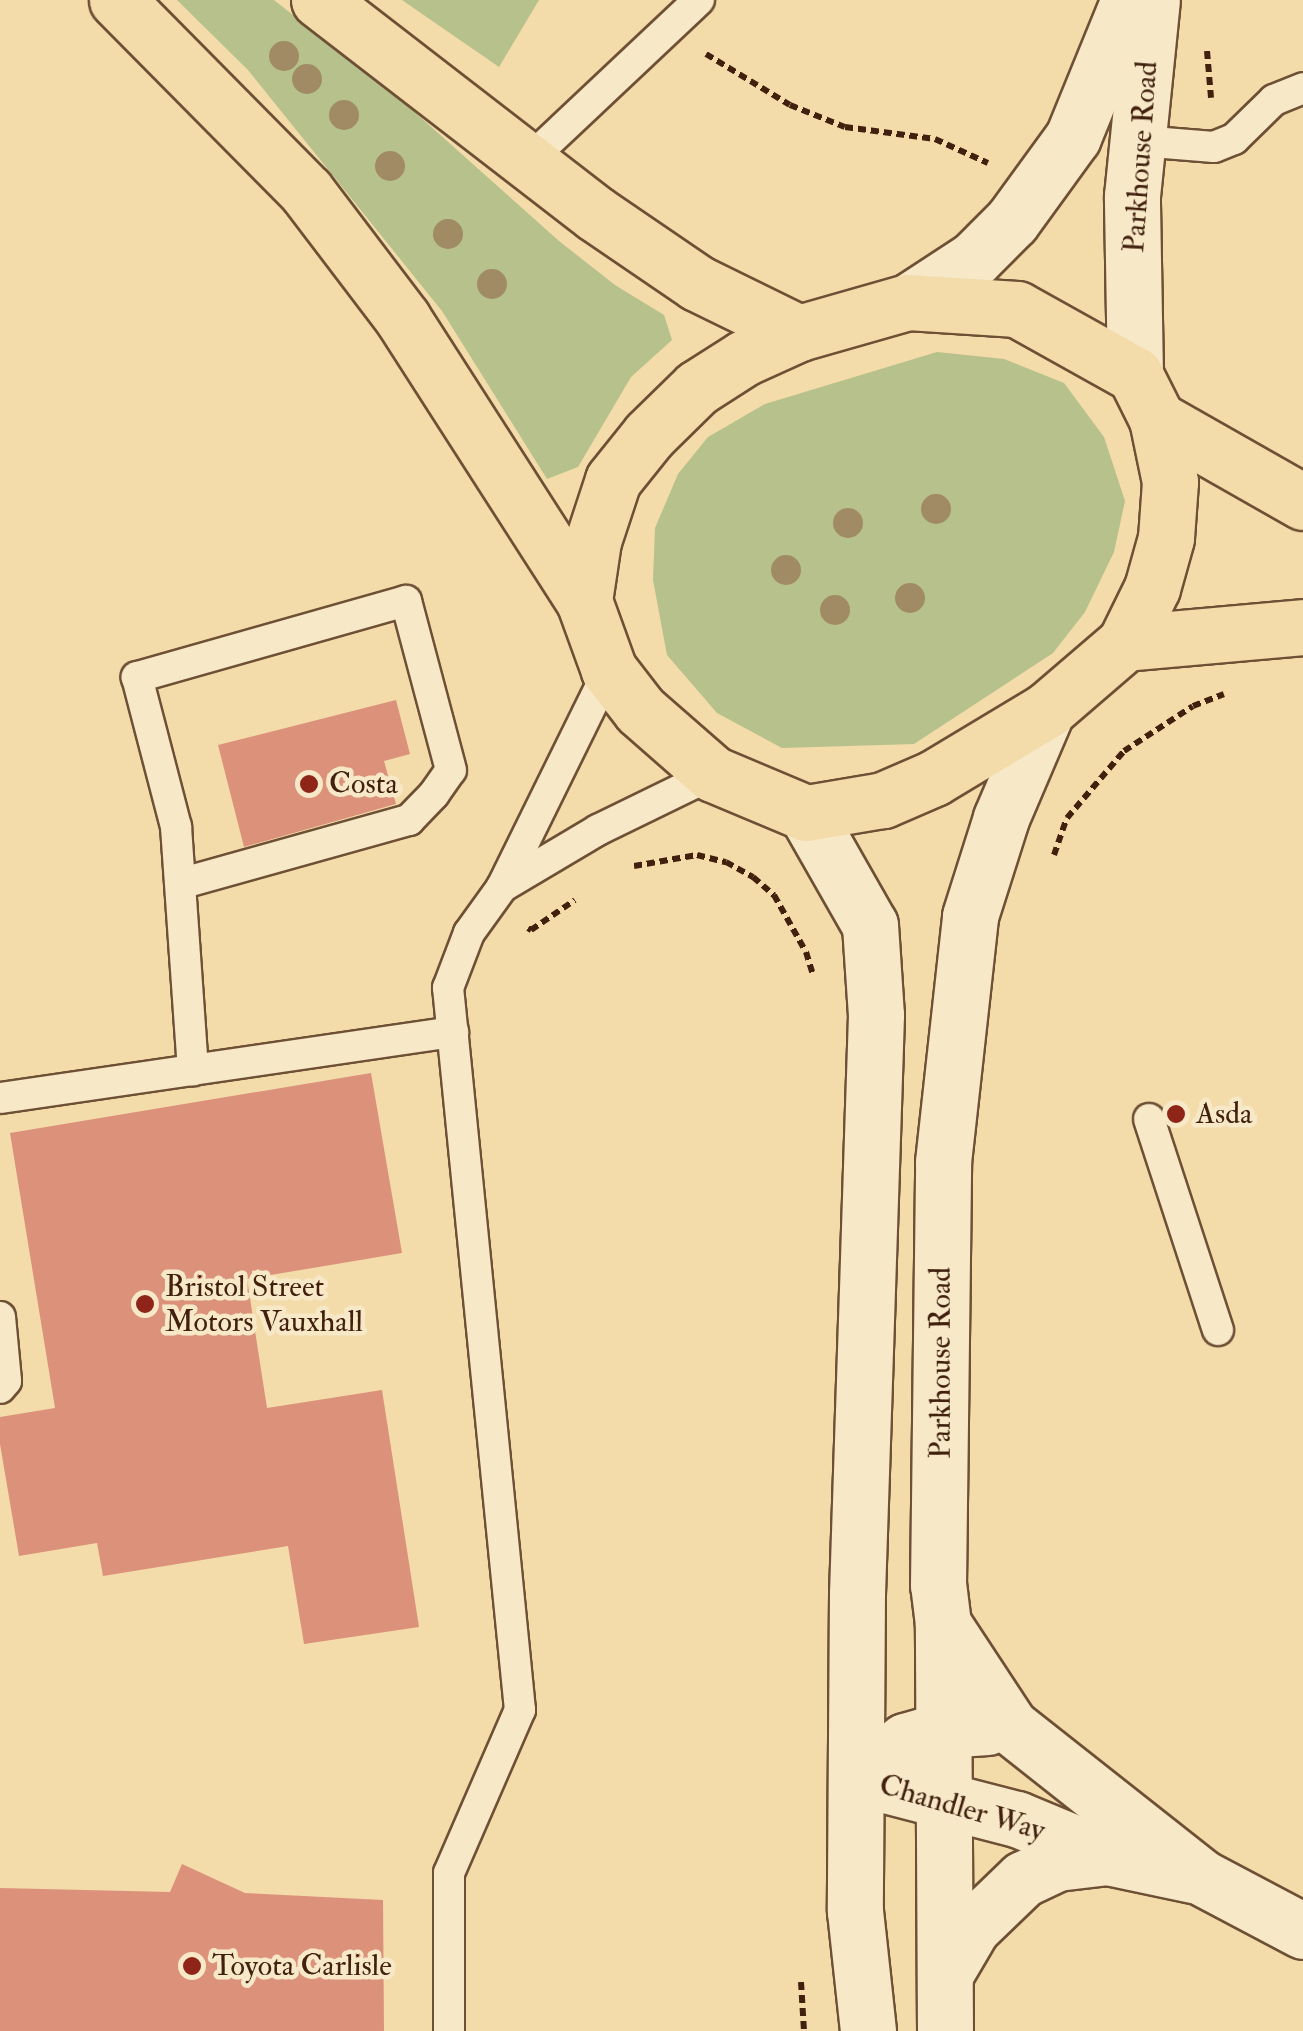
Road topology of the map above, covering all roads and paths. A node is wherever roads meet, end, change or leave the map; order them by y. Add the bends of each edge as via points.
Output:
1 (117, 0) edge
2 (319, 0) edge
3 (699, 0) edge
4 (1129, 0) edge
5 (1152, 0) edge
6 (664, 28) junction
7 (1207, 41) dead end
8 (1303, 88) edge
9 (1140, 141) junction
10 (1214, 147) junction
11 (528, 161) junction
12 (1029, 197) junction
13 (908, 302) junction
14 (798, 333) junction
15 (1146, 397) junction
16 (1303, 502) edge
17 (584, 601) junction
18 (1303, 626) edge
19 (1125, 643) junction
20 (609, 670) junction
21 (1230, 691) dead end
22 (1046, 710) junction
23 (713, 774) junction
24 (806, 813) junction
25 (632, 867) dead end
26 (1047, 873) dead end
27 (183, 883) junction
28 (497, 892) junction
29 (586, 893) dead end
30 (816, 982) dead end
31 (454, 1032) junction
32 (193, 1070) junction
33 (0, 1098) edge
34 (1149, 1120) dead end
35 (0, 1316) edge
36 (1218, 1330) dead end
37 (0, 1388) edge
38 (943, 1624) junction
39 (1010, 1726) junction
40 (944, 1730) junction
41 (858, 1778) junction
42 (942, 1799) junction
43 (1108, 1857) junction
44 (1201, 1877) junction
45 (1303, 1931) edge
46 (801, 1974) dead end
47 (945, 1974) junction
48 (449, 2031) edge
49 (804, 2031) edge
50 (868, 2031) edge
51 (945, 2031) edge

1 - 17 highway via 306,191 403,319
2 - 11 highway
3 - 6 lane
4 - 12 street, Parkhouse Road via 1073,137
5 - 9 street, Parkhouse Road
6 - 11 lane
6 - 12 path via 790,105 844,127 935,139 984,160
7 - 10 path
8 - 10 lane via 1274,100 1234,139
9 - 10 lane
9 - 15 street, Parkhouse Road via 1132,196
11 - 14 highway via 697,284
12 - 13 street, Parkhouse Road via 974,259
13 - 14 highway
13 - 15 highway via 1017,309
14 - 17 highway via 697,388 613,480 593,541
15 - 16 highway
15 - 19 highway via 1170,482 1166,538 1152,588
17 - 20 highway
18 - 19 highway
19 - 22 highway
20 - 23 highway via 640,710
20 - 28 lane
21 - 26 path via 1124,751 1067,818
22 - 24 highway via 934,778 883,800
22 - 38 street, Parkhouse Road via 970,916 942,1162
23 - 24 highway
23 - 28 lane via 598,830
24 - 41 street via 870,925 876,1015 857,1595
25 - 30 path via 698,855 753,877 774,896
27 - 27 lane via 176,826 138,677 406,601 451,770 434,794 409,820
27 - 32 lane
28 - 29 path via 531,930
28 - 31 lane via 469,933 448,988
31 - 32 lane
31 - 48 lane via 520,1710 449,1873
32 - 33 lane
34 - 36 lane
35 - 37 lane via 6,1380
38 - 39 street, Chandler Way
38 - 40 street, Parkhouse Road
39 - 40 street, Chandler Way
39 - 44 street, Chandler Way
40 - 41 street, Chandler Way via 905,1741
40 - 42 street, Parkhouse Road
41 - 42 street, Chandler Way
41 - 50 street via 855,1911
42 - 43 street, Chandler Way via 1017,1819
42 - 47 street, Parkhouse Road
43 - 44 street, Chandler Way
43 - 47 street, Chandler Way via 1057,1863 1023,1879 972,1928
44 - 45 street, Chandler Way
46 - 49 path
47 - 51 street, Parkhouse Road

